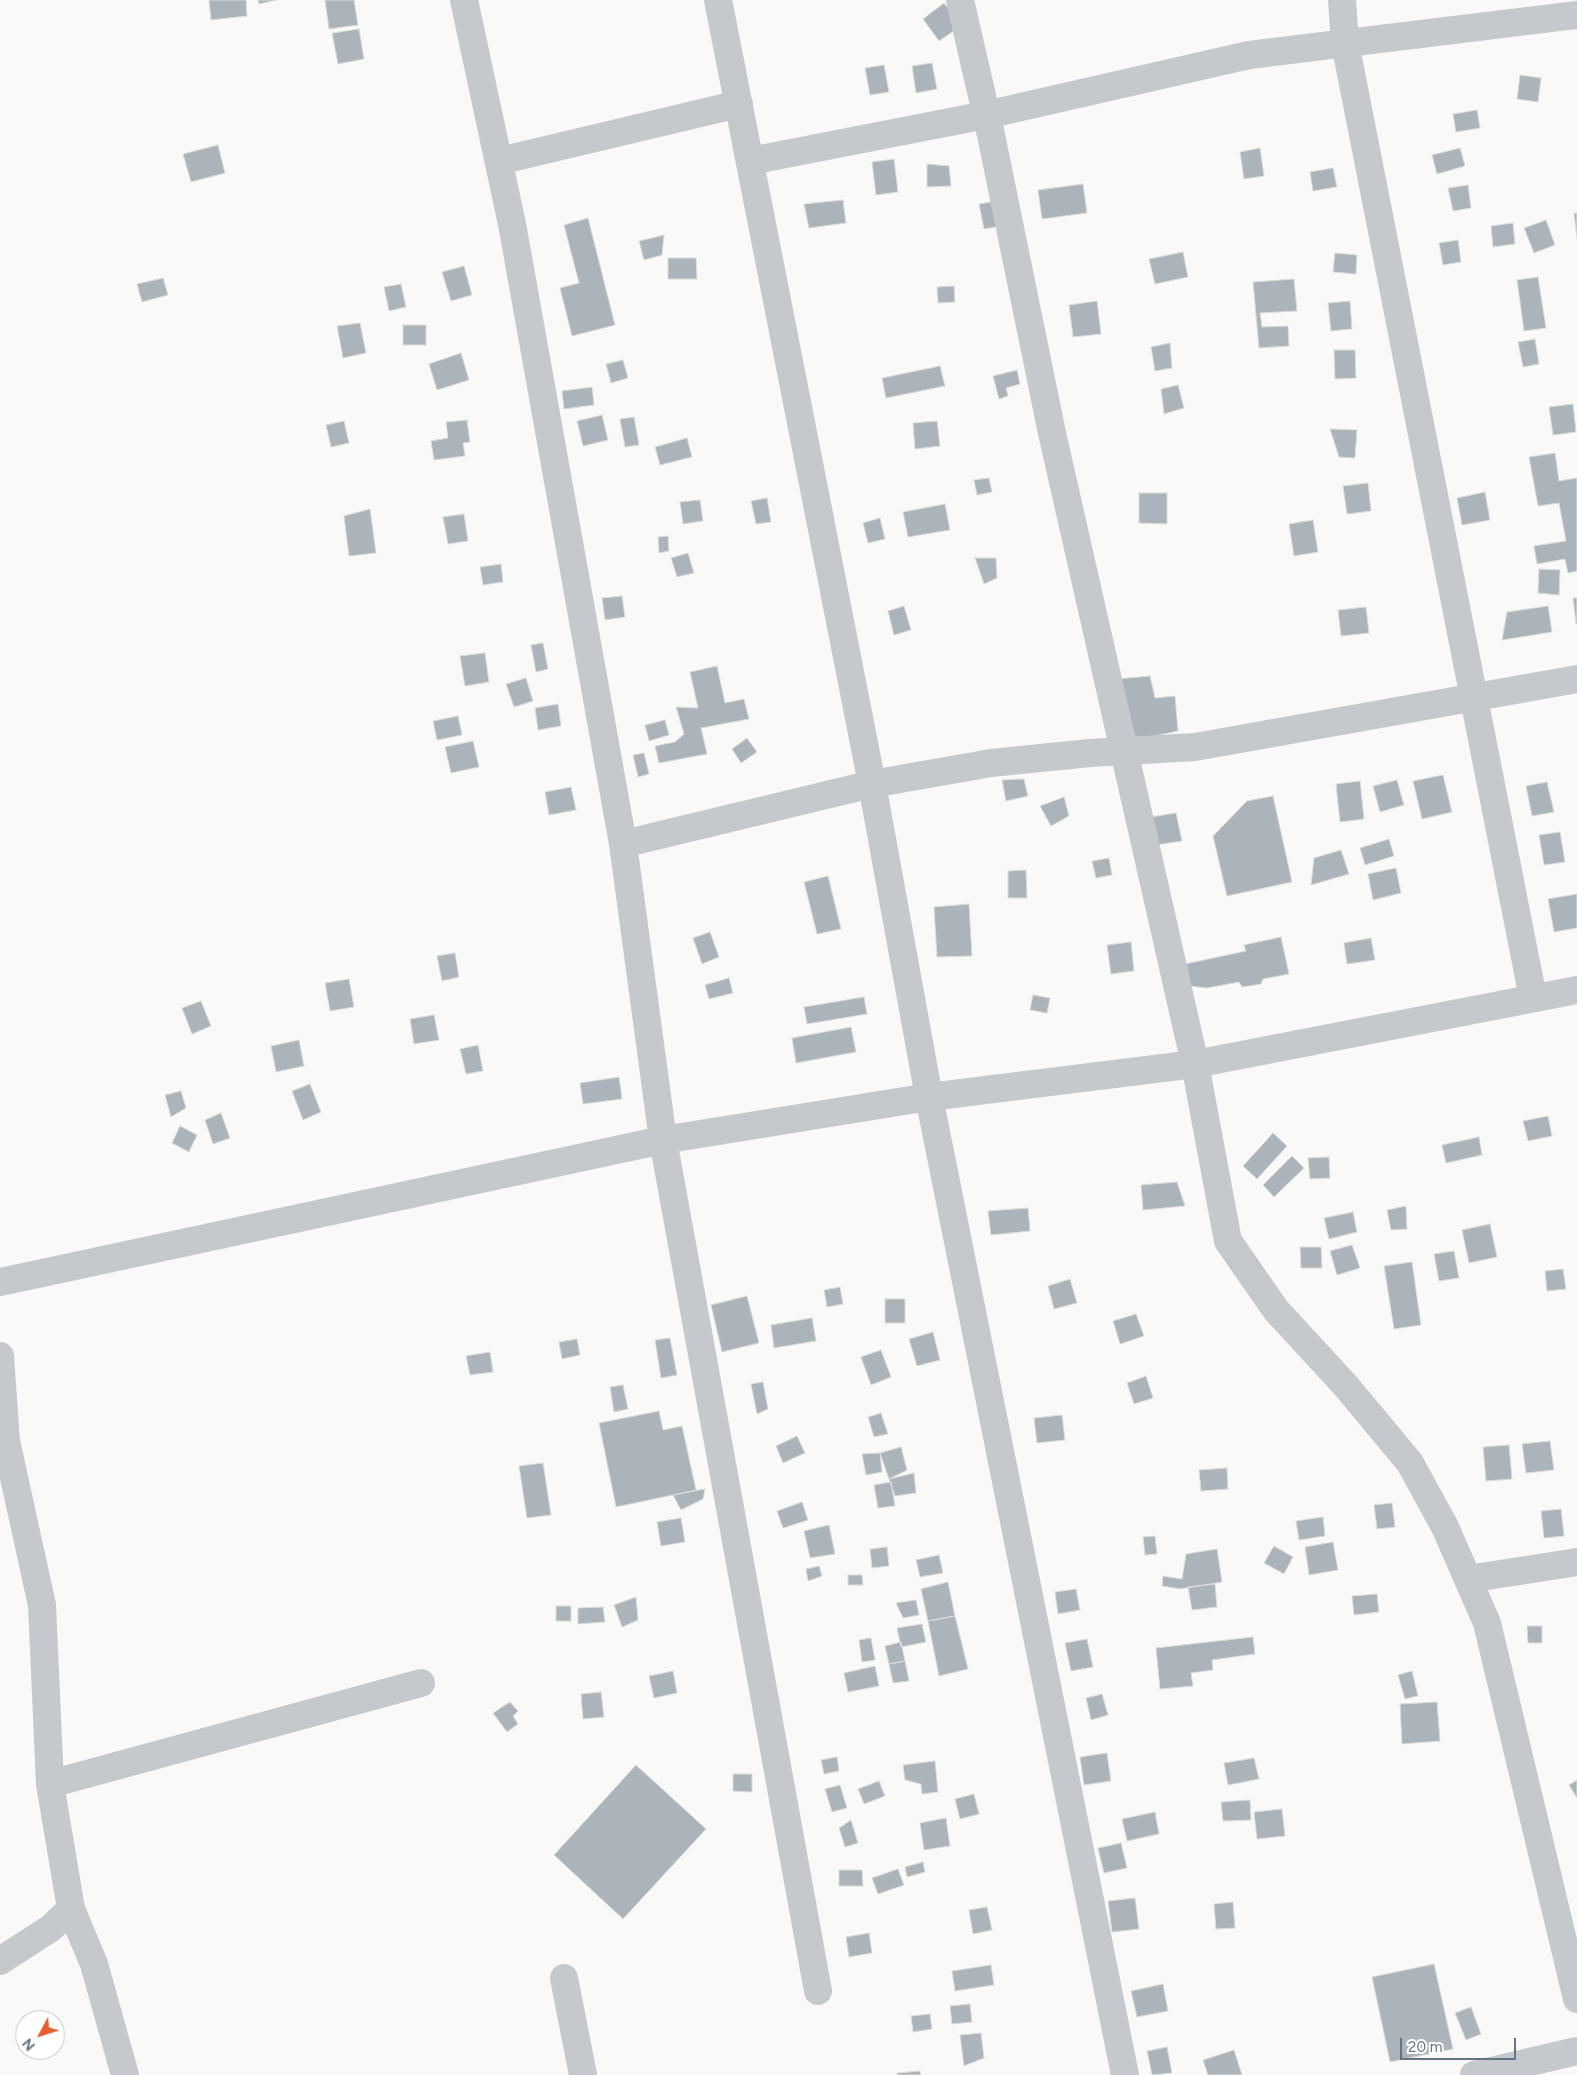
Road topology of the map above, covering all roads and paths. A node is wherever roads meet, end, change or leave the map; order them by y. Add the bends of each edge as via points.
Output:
1 (464, 0) edge
2 (718, 0) edge
3 (960, 0) edge
4 (1342, 0) edge
5 (1577, 15) edge
6 (1345, 42) junction
7 (739, 104) junction
8 (986, 116) junction
9 (499, 161) junction
10 (750, 161) junction
11 (1577, 679) edge
12 (1473, 698) junction
13 (1124, 751) junction
14 (872, 784) junction
15 (624, 844) junction
16 (1577, 990) edge
17 (1533, 998) junction
18 (1195, 1064) junction
19 (929, 1097) junction
20 (663, 1140) junction
21 (0, 1282) edge
22 (0, 1356) edge
23 (1577, 1562) edge
24 (1468, 1579) junction
25 (421, 1682) dead end
26 (50, 1784) junction
27 (71, 1908) junction
28 (0, 1961) edge
29 (564, 1978) dead end
30 (818, 1991) dead end
31 (1577, 1999) edge
32 (1577, 2051) edge
33 (125, 2075) edge
34 (583, 2075) edge
35 (1125, 2075) edge
36 (1474, 2075) edge

1 - 9 street
2 - 7 street
3 - 8 street
4 - 6 street
5 - 6 street
6 - 8 street via 1249,54
6 - 12 street
7 - 9 street
7 - 10 street
8 - 10 street
8 - 13 street via 1052,433
9 - 15 street
10 - 14 street
11 - 12 street
12 - 13 street via 1195,747
12 - 17 street
13 - 14 street via 991,763
13 - 18 street
14 - 15 street
14 - 19 street
15 - 20 street
16 - 17 street
17 - 18 street
18 - 19 street
18 - 24 street via 1228,1241 1276,1310 1346,1386 1410,1463 1445,1527
19 - 20 street
19 - 35 street
20 - 21 street
20 - 30 street
22 - 26 street via 6,1442 42,1605
23 - 24 street
24 - 31 street via 1487,1623
25 - 26 street
26 - 27 street
27 - 28 street via 51,1928
27 - 33 street via 94,1964
29 - 34 street
32 - 36 street

